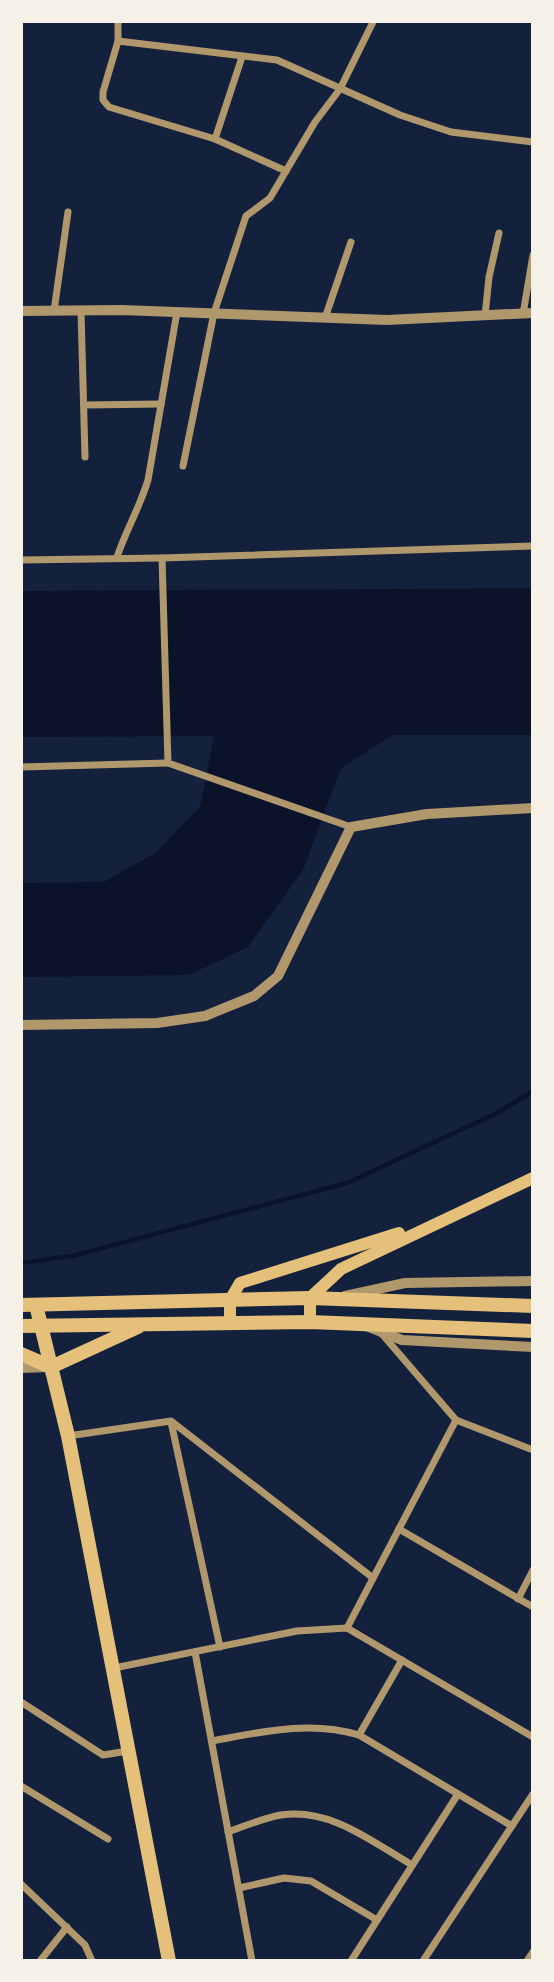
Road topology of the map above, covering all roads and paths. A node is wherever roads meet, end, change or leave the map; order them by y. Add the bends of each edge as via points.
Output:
1 (118, 21) edge
2 (373, 21) edge
3 (118, 41) junction
4 (242, 57) junction
5 (340, 89) junction
6 (215, 139) junction
7 (533, 142) edge
8 (286, 171) junction
9 (68, 212) dead end
10 (499, 233) dead end
11 (351, 242) dead end
12 (533, 255) edge
13 (81, 310) junction
14 (21, 311) edge
15 (54, 311) junction
16 (177, 312) junction
17 (214, 313) junction
18 (528, 313) edge
19 (485, 316) junction
20 (325, 318) junction
21 (161, 404) junction
22 (84, 405) junction
23 (85, 457) dead end
24 (183, 466) dead end
25 (533, 546) edge
26 (117, 557) junction
27 (162, 558) junction
28 (21, 560) edge
29 (168, 763) junction
30 (21, 766) edge
31 (533, 808) edge
32 (351, 827) junction
33 (21, 1025) edge
34 (533, 1178) edge
35 (430, 1224) junction
36 (533, 1281) edge
37 (310, 1298) junction
38 (339, 1298) junction
39 (230, 1300) junction
40 (29, 1305) edge
41 (533, 1306) edge
42 (310, 1322) junction
43 (146, 1323) junction
44 (230, 1323) junction
45 (361, 1324) junction
46 (21, 1326) edge
47 (41, 1326) junction
48 (533, 1331) edge
49 (382, 1334) junction
50 (533, 1347) edge
51 (21, 1354) edge
52 (51, 1367) junction
53 (21, 1368) edge
54 (456, 1420) junction
55 (171, 1421) junction
56 (68, 1436) junction
57 (533, 1450) edge
58 (399, 1529) junction
59 (533, 1570) edge
60 (373, 1578) junction
61 (518, 1599) junction
62 (533, 1607) edge
63 (347, 1628) junction
64 (220, 1647) junction
65 (195, 1652) junction
66 (402, 1661) junction
67 (114, 1668) junction
68 (21, 1702) edge
69 (359, 1735) junction
70 (533, 1737) edge
71 (212, 1741) junction
72 (128, 1751) junction
73 (24, 1788) edge
74 (458, 1794) junction
75 (533, 1794) edge
76 (21, 1800) edge
77 (512, 1826) junction
78 (228, 1832) junction
79 (108, 1839) dead end
80 (412, 1865) junction
81 (21, 1884) edge
82 (239, 1888) junction
83 (377, 1920) junction
84 (67, 1927) junction
85 (533, 1952) edge
86 (40, 1961) edge
87 (92, 1961) edge
88 (169, 1961) edge
89 (252, 1961) edge
90 (351, 1961) edge
91 (423, 1961) edge
92 (527, 1961) edge

1 - 3 street
2 - 5 street
3 - 4 street
3 - 6 street via 103,92 105,103
4 - 5 street via 288,63
4 - 6 street
5 - 7 street via 451,132
5 - 8 street
6 - 8 street
8 - 17 street via 266,204 246,216
9 - 15 street
10 - 19 street
11 - 20 street
12 - 18 street
13 - 15 street
13 - 16 street
13 - 22 street
14 - 15 street
16 - 17 street
16 - 21 street
17 - 20 street
17 - 24 street
18 - 19 street
19 - 20 street
21 - 22 street
21 - 26 street via 141,505
22 - 23 street
25 - 27 street
26 - 27 street
26 - 28 street
27 - 29 street
29 - 30 street
29 - 32 street
31 - 32 street via 427,814
32 - 33 street via 284,966 254,996 205,1016 157,1023
34 - 35 main road
35 - 37 main road via 341,1269
35 - 39 main road via 240,1283
36 - 38 street via 405,1283
37 - 38 highway
37 - 39 highway
37 - 42 main road
38 - 41 highway
39 - 40 highway
39 - 44 main road
40 - 47 highway
42 - 44 highway
42 - 45 highway
43 - 44 highway
43 - 47 highway
43 - 52 highway
45 - 48 highway
45 - 49 street
46 - 47 highway
47 - 52 highway
49 - 50 street via 437,1344
49 - 54 street
51 - 52 highway
52 - 53 street
52 - 56 highway
54 - 57 street
54 - 58 street
55 - 56 street
55 - 60 street
55 - 64 street
56 - 67 highway
58 - 60 street
58 - 61 street
59 - 61 street
60 - 63 street
61 - 62 street
63 - 64 street via 297,1631
63 - 66 street
64 - 65 street
65 - 67 street
65 - 71 street
66 - 69 street
66 - 70 street
67 - 72 highway
68 - 72 street via 103,1755
69 - 71 street via 338,1729 286,1728
69 - 74 street
71 - 78 street
72 - 88 highway
73 - 76 street
73 - 79 street
74 - 77 street
74 - 80 street
75 - 77 street
77 - 91 street
78 - 80 street via 279,1815 310,1814 342,1823
78 - 82 street
80 - 83 street
81 - 84 street
82 - 83 street via 284,1878 311,1881
82 - 89 street
83 - 90 street
84 - 86 street
84 - 87 street via 85,1945
85 - 92 street

